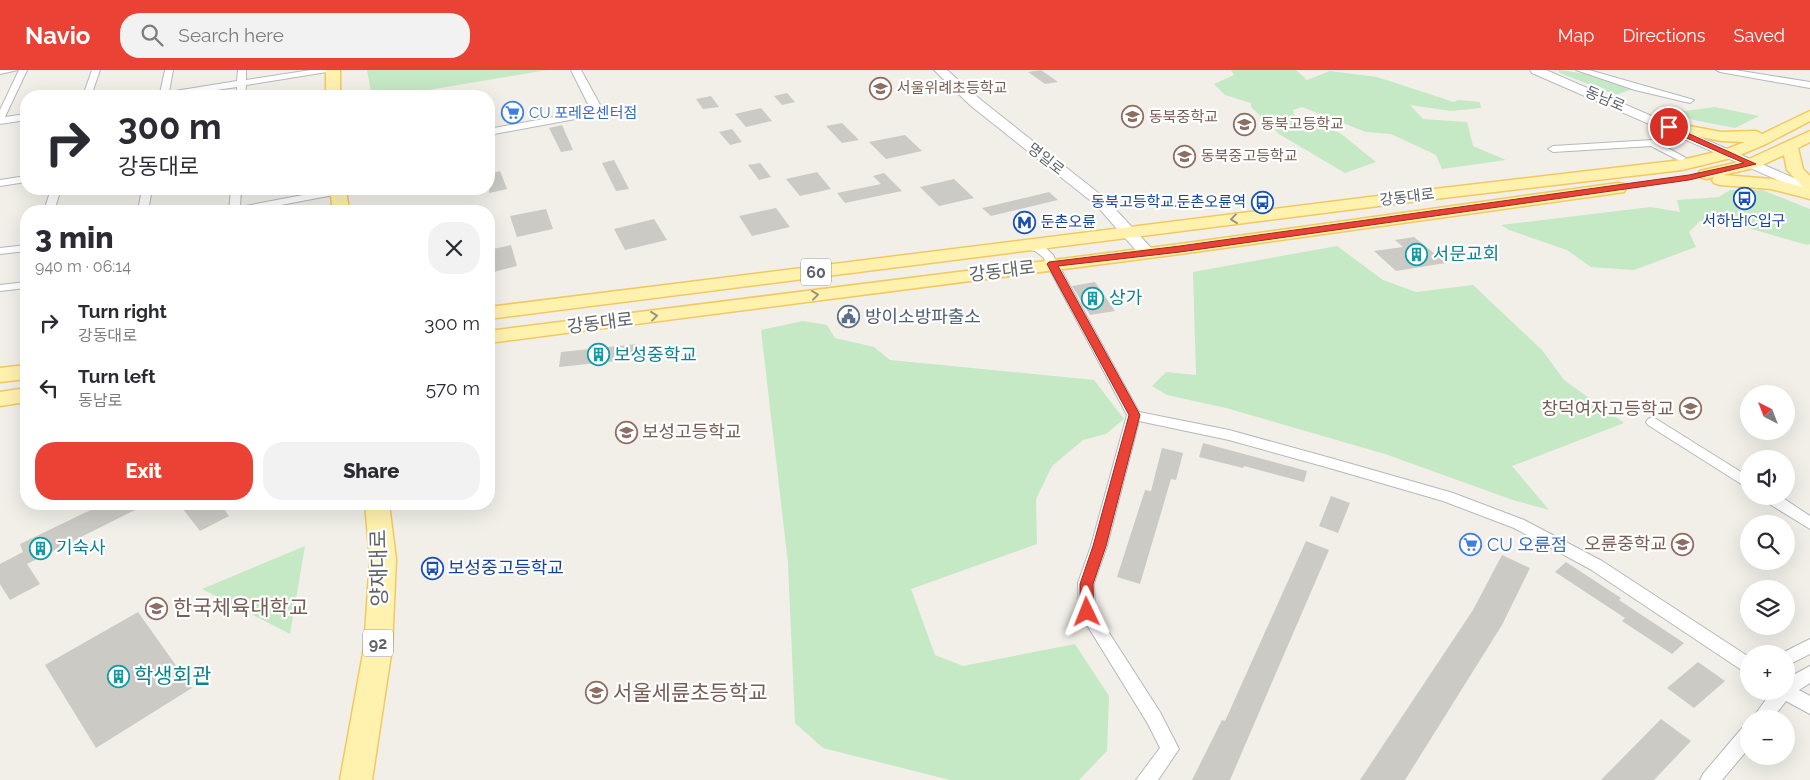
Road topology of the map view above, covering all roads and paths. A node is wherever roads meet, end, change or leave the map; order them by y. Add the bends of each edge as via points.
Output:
1 (14, 70) edge
2 (23, 70) edge
3 (96, 70) edge
4 (170, 70) edge
5 (242, 70) edge
6 (327, 70) edge
7 (333, 70) edge
8 (576, 70) edge
9 (940, 70) edge
10 (1536, 70) edge
11 (1580, 70) edge
12 (1720, 70) edge
13 (0, 72) edge
14 (242, 83) junction
15 (1810, 86) edge
16 (89, 90) edge
17 (165, 90) edge
18 (199, 90) edge
19 (241, 90) edge
20 (333, 90) edge
21 (12, 94) junction
22 (0, 96) edge
23 (1690, 100) dead end
24 (1810, 115) edge
25 (20, 118) edge
26 (0, 120) edge
27 (1666, 126) junction
28 (495, 131) edge
29 (1776, 133) junction
30 (1810, 136) edge
31 (1790, 146) junction
32 (1554, 149) dead end
33 (1729, 154) junction
34 (1681, 158) junction
35 (1752, 164) junction
36 (1642, 170) junction
37 (1689, 178) junction
38 (20, 180) edge
39 (0, 183) edge
40 (1810, 185) edge
41 (1810, 192) edge
42 (314, 195) edge
43 (1350, 204) junction
44 (264, 205) edge
45 (1294, 211) junction
46 (1358, 224) junction
47 (1130, 233) junction
48 (1024, 246) junction
49 (20, 249) edge
50 (0, 251) edge
51 (1148, 253) junction
52 (1052, 264) junction
53 (20, 286) edge
54 (0, 288) edge
55 (495, 311) edge
56 (495, 312) edge
57 (519, 334) junction
58 (495, 336) edge
59 (495, 342) edge
60 (20, 373) edge
61 (0, 375) edge
62 (20, 396) edge
63 (0, 398) edge
64 (1134, 415) junction
65 (1653, 422) dead end
66 (1740, 478) edge
67 (1782, 505) edge
68 (378, 510) edge
69 (1810, 523) edge
70 (1810, 646) edge
71 (1795, 655) edge
72 (1740, 660) edge
73 (1795, 667) edge
74 (1808, 676) edge
75 (1795, 684) edge
76 (1795, 696) edge
77 (1777, 700) edge
78 (1809, 705) edge
79 (1768, 710) edge
80 (1740, 745) edge
81 (356, 780) edge
82 (1146, 780) edge
83 (1710, 780) edge

1 - 13 street
2 - 21 street
3 - 16 street
4 - 17 street
5 - 14 street
6 - 14 street
7 - 20 main road
8 - 28 street via 598,112
9 - 47 main road, 명일로 via 982,108 1101,202
10 - 27 main road, 동남로
11 - 23 street
12 - 15 street
14 - 18 street
14 - 19 street
21 - 22 street
21 - 26 street
24 - 29 main road
25 - 26 street
27 - 29 main road via 1724,138 1745,139
27 - 33 main road, 동남로
27 - 34 main road via 1696,147 1696,152
29 - 33 main road, 강동대로
30 - 31 main road, 강동대로
31 - 35 main road, 강동대로
31 - 40 main road via 1795,170
32 - 34 street via 1653,143
33 - 35 main road, 동남로
33 - 36 main road, 강동대로 / 60
34 - 36 main road
34 - 45 main road via 1348,198
35 - 37 main road, 강동대로 / 60
35 - 41 main road, 동남로
36 - 43 main road, 강동대로 / 60
37 - 41 main road via 1751,180
37 - 46 main road, 강동대로 / 60
38 - 39 street
42 - 44 street
43 - 45 main road, 강동대로 / 60
43 - 46 main road via 1328,214 1342,223
45 -> 47 main road, 강동대로 / 60
46 - 51 main road, 강동대로 / 60
47 - 48 main road, 강동대로 / 60
47 - 51 main road, 명일로
47 - 55 main road via 1074,230 567,294
48 - 52 street via 1049,254
48 - 56 main road, 강동대로 / 60
49 - 50 street
51 - 52 main road, 강동대로 / 60
57 -> 52 main road, 강동대로 / 60
52 - 64 street
53 - 54 street
57 - 58 main road, 강동대로 / 60
57 - 59 main road
60 - 61 main road
62 - 63 main road
64 - 72 street via 1229,435 1334,464 1448,497 1519,524 1596,565
64 - 82 street via 1086,584 1087,612 1170,749
65 - 66 street
67 - 69 street
68 - 81 main road, 양재대로 / 92 via 383,559 378,648
70 - 71 street
73 - 74 street
74 - 75 street
76 - 78 street
77 - 79 street
80 - 83 street

